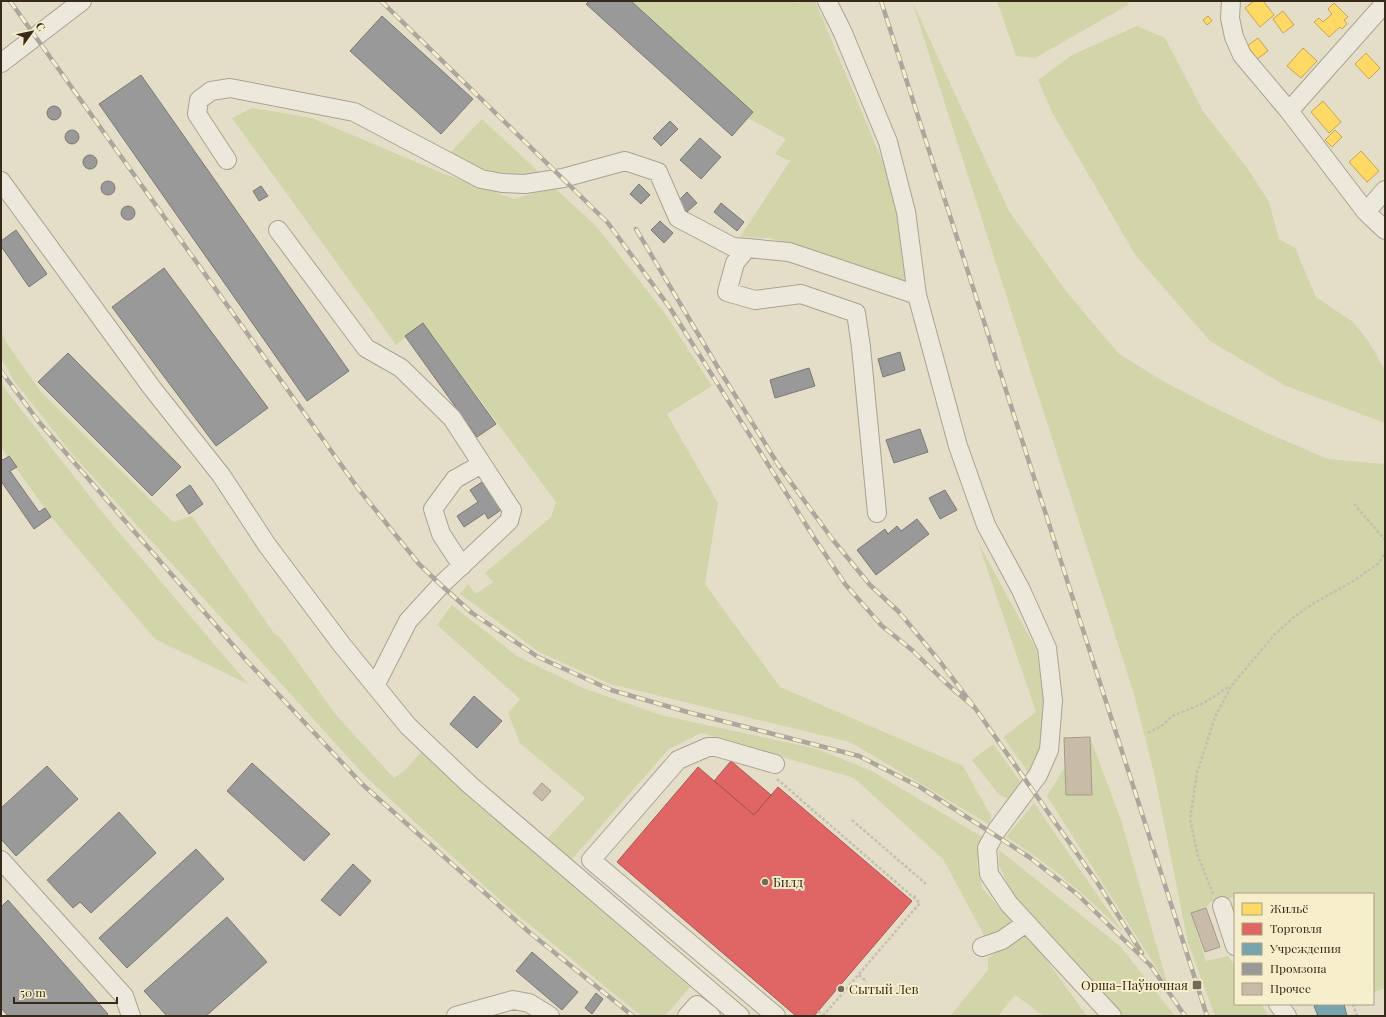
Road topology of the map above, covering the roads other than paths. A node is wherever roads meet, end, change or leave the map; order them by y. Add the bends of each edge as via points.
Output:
1 (82, 1) edge
2 (827, 1) edge
3 (1231, 1) edge
4 (1385, 3) edge
5 (1, 63) edge
6 (1289, 111) junction
7 (227, 160) dead end
8 (1, 180) edge
9 (1385, 190) edge
10 (1366, 212) junction
11 (278, 230) dead end
12 (1385, 230) edge
13 (747, 248) junction
14 (917, 295) junction
15 (482, 464) junction
16 (878, 513) dead end
17 (462, 566) junction
18 (375, 686) junction
19 (775, 771) road end
20 (1, 860) edge
21 (591, 860) junction
22 (576, 876) junction
23 (1222, 906) road end
24 (1026, 922) junction
25 (1234, 943) edge
26 (982, 947) dead end
27 (1279, 1005) edge
28 (132, 1016) edge
29 (456, 1016) edge
30 (550, 1016) edge
31 (688, 1016) edge
32 (711, 1016) edge
33 (740, 1016) edge
34 (776, 1016) edge
35 (1112, 1016) edge
36 (1286, 1016) edge

1 - 5 street
2 - 14 street via 888,142 906,212
3 - 6 street via 1230,18 1242,56
4 - 6 street
6 - 10 street
7 - 13 street via 197,114 200,100 211,91 230,88 354,112 481,179 502,183 525,184 563,178 625,161 658,172 678,218 733,247
8 - 18 street via 152,388 222,475 267,546
9 - 10 street
10 - 12 street
11 - 15 street via 366,348 401,368 452,418
13 - 14 street via 789,252
13 - 16 street via 735,263 726,292 755,300 801,294 856,313
14 - 24 street via 958,446 986,525 1021,590 1047,648 1053,701 1049,750 1038,775 997,830 987,848 989,874 1009,904
15 - 17 street via 512,510 509,521
15 - 17 street via 455,479 434,509 441,534
17 - 18 street via 408,622
18 - 22 street via 408,726 470,785
19 - 21 street via 716,747 708,747 682,757
20 - 28 street via 124,996
21 - 22 street
21 - 34 street
22 - 33 street
23 - 25 street
24 - 26 street via 1002,940
24 - 35 street
27 - 36 street
29 - 30 street via 513,1000 529,1003
31 - 32 street via 697,1005

